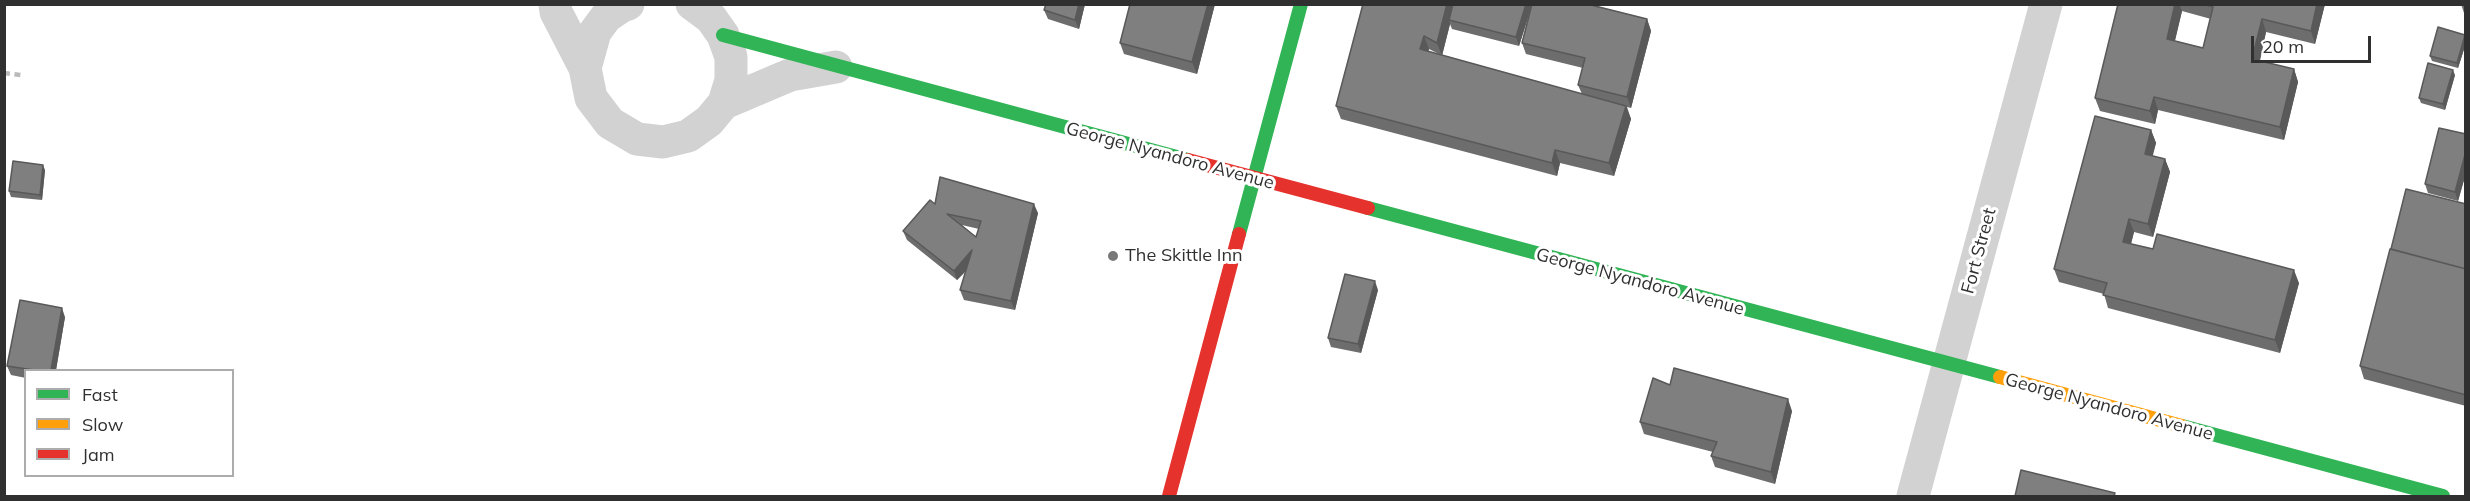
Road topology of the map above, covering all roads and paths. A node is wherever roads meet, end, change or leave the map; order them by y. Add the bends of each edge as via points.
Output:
1 (555, 4) edge
2 (628, 4) edge
3 (692, 4) edge
4 (1301, 4) edge
5 (2046, 4) edge
6 (723, 35) junction
7 (836, 67) junction
8 (585, 68) junction
9 (724, 103) junction
10 (1254, 179) junction
11 (1949, 364) junction
12 (1168, 496) edge
13 (1913, 496) edge
14 (2443, 496) edge

1 - 8 street
2 - 8 street via 606,17 595,32
3 - 6 street via 711,18
4 - 10 street
5 - 11 street, Fort Street
6 - 7 street, George Nyandoro Avenue
6 - 9 street via 731,57 731,80
7 - 9 street, George Nyandoro Avenue via 790,75
7 - 10 street, George Nyandoro Avenue
8 - 9 street via 591,98 610,123 637,139 663,142 688,136 710,122
10 - 11 street, George Nyandoro Avenue
10 - 12 street
11 - 13 street, Fort Street
11 - 14 street, George Nyandoro Avenue

